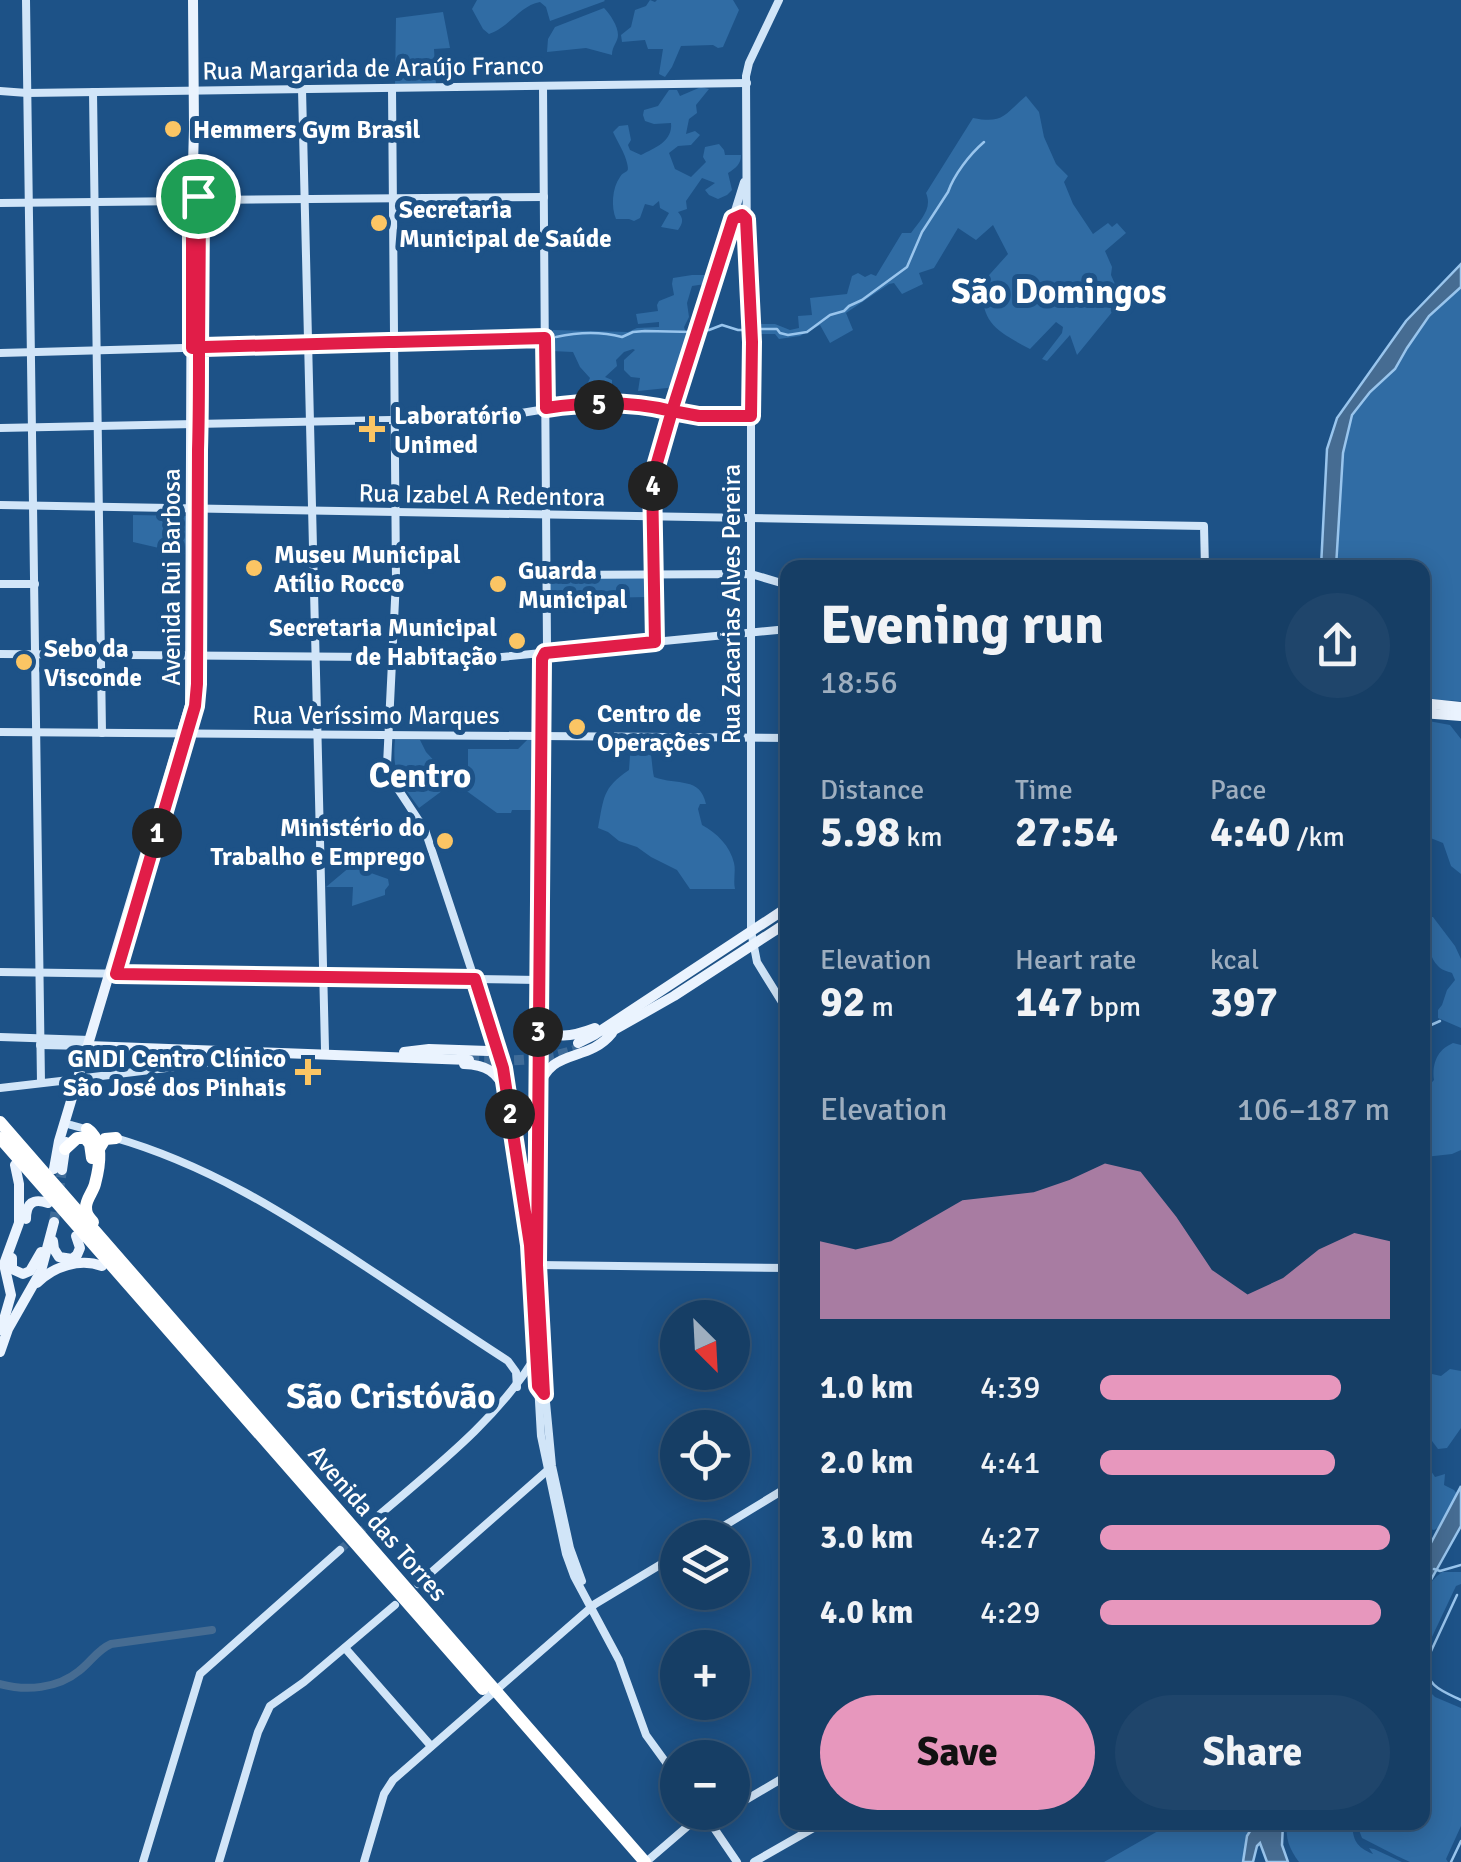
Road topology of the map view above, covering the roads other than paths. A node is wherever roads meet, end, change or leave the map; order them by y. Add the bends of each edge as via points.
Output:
1 (26, 0) edge
2 (196, 0) edge
3 (782, 0) edge
4 (747, 83) junction
5 (544, 86) junction
6 (392, 88) junction
7 (302, 89) junction
8 (197, 90) junction
9 (0, 91) edge
10 (94, 92) junction
11 (27, 93) junction
12 (747, 173) junction
13 (544, 197) junction
14 (393, 198) junction
15 (304, 199) junction
16 (197, 201) junction
17 (0, 202) edge
18 (29, 202) junction
19 (95, 202) junction
20 (736, 208) junction
21 (747, 210) junction
22 (733, 219) junction
23 (747, 222) junction
24 (545, 338) junction
25 (394, 342) junction
26 (308, 344) junction
27 (196, 347) junction
28 (97, 350) junction
29 (31, 352) junction
30 (0, 353) edge
31 (546, 408) junction
32 (672, 411) junction
33 (751, 416) junction
34 (394, 420) junction
35 (309, 422) junction
36 (195, 424) junction
37 (98, 426) junction
38 (32, 427) junction
39 (0, 428) edge
40 (0, 505) edge
41 (34, 506) junction
42 (99, 508) junction
43 (194, 510) junction
44 (311, 512) junction
45 (396, 514) junction
46 (546, 516) junction
47 (653, 517) junction
48 (751, 518) junction
49 (1205, 560) edge
50 (654, 574) junction
51 (751, 574) junction
52 (546, 575) junction
53 (780, 583) edge
54 (0, 584) edge
55 (34, 584) junction
56 (780, 630) edge
57 (752, 632) junction
58 (655, 642) junction
59 (545, 653) junction
60 (0, 654) edge
61 (36, 654) junction
62 (100, 655) junction
63 (193, 656) junction
64 (315, 656) junction
65 (392, 657) junction
66 (1430, 704) edge
67 (1461, 706) edge
68 (1430, 714) edge
69 (1461, 716) edge
70 (0, 732) edge
71 (36, 732) junction
72 (102, 733) junction
73 (185, 734) junction
74 (317, 734) junction
75 (388, 735) junction
76 (541, 736) junction
77 (751, 738) junction
78 (780, 738) edge
79 (780, 912) edge
80 (780, 927) edge
81 (751, 931) junction
82 (753, 944) junction
83 (0, 972) edge
84 (40, 973) junction
85 (113, 974) junction
86 (323, 977) junction
87 (475, 979) junction
88 (538, 980) junction
89 (780, 999) edge
90 (538, 1019) junction
91 (617, 1024) junction
92 (0, 1037) edge
93 (496, 1040) junction
94 (40, 1041) junction
95 (92, 1043) junction
96 (579, 1046) tunnel mouth
97 (325, 1048) junction
98 (288, 1054) junction
99 (403, 1054) junction
100 (469, 1056) tunnel mouth
101 (81, 1078) junction
102 (41, 1083) junction
103 (0, 1088) edge
104 (538, 1090) junction
105 (507, 1092) junction
106 (0, 1122) edge
107 (71, 1125) junction
108 (86, 1129) junction
109 (116, 1138) junction
110 (0, 1140) edge
111 (65, 1149) junction
112 (99, 1149) junction
113 (15, 1165) junction
114 (520, 1178) junction
115 (538, 1178) junction
116 (63, 1194) junction
117 (538, 1194) junction
118 (523, 1197) junction
119 (48, 1204) junction
120 (52, 1234) junction
121 (99, 1235) junction
122 (76, 1236) junction
123 (41, 1252) junction
124 (537, 1265) junction
125 (102, 1266) junction
126 (780, 1268) edge
127 (33, 1287) junction
128 (158, 1320) junction
129 (0, 1332) edge
130 (0, 1352) edge
131 (536, 1356) junction
132 (538, 1386) junction
133 (516, 1387) junction
134 (544, 1394) junction
135 (550, 1468) junction
136 (780, 1493) edge
137 (734, 1520) edge
138 (371, 1522) tunnel mouth
139 (340, 1550) tunnel mouth
140 (660, 1565) edge
141 (418, 1584) dead end
142 (394, 1604) dead end
143 (593, 1606) junction
144 (346, 1648) junction
145 (492, 1693) junction
146 (432, 1746) junction
147 (660, 1746) edge
148 (660, 1755) edge
149 (780, 1780) edge
150 (750, 1797) edge
151 (689, 1830) edge
152 (717, 1830) edge
153 (810, 1830) edge
154 (737, 1861) edge
155 (143, 1862) edge
156 (219, 1862) edge
157 (364, 1862) edge
158 (634, 1862) edge
159 (645, 1862) edge
160 (754, 1862) edge

1 - 11 main road
2 - 8 main road, Avenida Rui Barbosa
3 - 4 main road, Rua Zacarias Alves Pereira
4 - 5 main road, Rua Margarida de Araújo Franco
4 - 12 main road, Rua Zacarias Alves Pereira
5 - 6 main road, Rua Margarida de Araújo Franco
5 - 13 main road
6 - 7 main road, Rua Margarida de Araújo Franco
6 - 14 main road
7 - 8 main road, Rua Margarida de Araújo Franco
7 - 15 main road
8 - 10 main road, Rua Margarida de Araújo Franco
8 - 16 main road, Avenida Rui Barbosa
9 - 11 main road, Rua Margarida de Araújo Franco
10 - 11 main road, Rua Margarida de Araújo Franco
10 - 19 main road
11 - 18 main road
12 - 20 main road
12 - 21 main road, Rua Zacarias Alves Pereira
13 - 14 main road
13 - 24 main road
14 - 15 main road
14 - 25 main road
15 - 16 main road
15 - 26 main road
16 - 19 main road
16 - 27 main road, Avenida Rui Barbosa
17 - 18 main road
18 - 19 main road
18 - 29 main road
19 - 28 main road
20 - 21 main road
20 - 22 main road
21 - 23 main road, Rua Zacarias Alves Pereira
22 - 23 main road via 742,215
22 - 32 main road
23 - 33 main road, Rua Zacarias Alves Pereira
24 - 25 main road
24 - 31 main road
25 - 26 main road
25 - 34 main road
26 - 27 main road
26 - 35 main road
27 - 28 main road
27 - 36 main road, Avenida Rui Barbosa
28 - 29 main road
28 - 37 main road
29 - 30 main road
29 - 38 main road
31 - 32 main road via 639,405
31 - 34 main road via 490,418
31 - 46 main road
32 - 33 main road
32 - 47 main road via 653,475
33 - 48 main road, Rua Zacarias Alves Pereira
34 - 35 main road
34 - 45 main road
35 - 36 main road
35 - 44 main road
36 - 37 main road
36 - 43 main road, Avenida Rui Barbosa
37 - 38 main road
37 - 42 main road
38 - 39 main road
38 - 41 main road
40 - 41 main road, Rua Izabel A Redentora
41 - 42 main road, Rua Izabel A Redentora
41 - 55 main road
42 - 43 main road, Rua Izabel A Redentora
42 - 62 main road
43 - 44 main road, Rua Izabel A Redentora
43 - 63 main road, Avenida Rui Barbosa
44 - 45 main road, Rua Izabel A Redentora
44 - 64 main road
45 - 46 main road, Rua Izabel A Redentora
45 - 65 main road
46 - 47 main road, Rua Izabel A Redentora
46 - 52 main road
47 - 48 main road, Rua Izabel A Redentora
47 - 50 main road
48 - 49 main road, Rua Izabel A Redentora via 1204,526
48 - 51 main road, Rua Zacarias Alves Pereira
50 - 51 main road
50 - 52 main road
50 - 58 main road
51 - 53 main road
51 - 57 main road, Rua Zacarias Alves Pereira
52 - 59 main road
54 - 55 main road
55 - 61 main road
56 - 57 main road
57 - 58 main road
57 - 77 main road, Rua Zacarias Alves Pereira
58 - 59 main road
59 - 65 main road
59 - 76 main road
60 - 61 main road
61 - 62 main road
61 - 71 main road
62 - 63 main road
62 - 72 main road
63 - 64 main road
63 - 73 main road, Avenida Rui Barbosa
64 - 65 main road
64 - 74 main road
65 - 75 main road
66 - 67 main road
68 - 69 main road
70 - 71 main road, Rua Veríssimo Marques
71 - 72 main road, Rua Veríssimo Marques
71 - 84 main road
72 - 73 main road, Rua Veríssimo Marques
73 - 74 main road, Rua Veríssimo Marques
73 - 85 main road, Avenida Rui Barbosa
74 - 75 main road, Rua Veríssimo Marques
74 - 86 main road
75 - 76 main road, Rua Veríssimo Marques
75 - 87 main road via 388,771 424,830
76 - 77 main road, Rua Veríssimo Marques
76 - 88 main road
77 - 78 main road, Rua Veríssimo Marques
77 - 81 main road, Rua Zacarias Alves Pereira
79 - 81 main road
80 - 82 main road
81 - 82 main road, Rua Zacarias Alves Pereira
81 - 91 main road
82 - 89 main road, Rua Zacarias Alves Pereira
82 - 91 main road via 662,1004
83 - 84 main road
84 - 85 main road
84 - 94 main road
85 - 86 main road
85 - 95 main road, Avenida Rui Barbosa
86 - 87 main road
86 - 97 main road
87 - 88 main road
87 - 93 main road
88 - 90 main road
90 - 91 main road via 548,1032 566,1036
90 - 104 main road
91 - 96 main road
91 - 104 main road via 596,1046 549,1066
92 - 94 main road
93 - 99 main road via 488,1051
93 - 105 main road
94 - 95 main road
94 - 102 main road
95 - 97 main road
95 - 98 main road
95 - 101 main road, Avenida Rui Barbosa
97 - 99 main road
98 - 99 main road
98 - 101 main road
99 - 100 main road
99 - 105 main road via 485,1066
101 - 102 main road
101 - 107 main road, Avenida Rui Barbosa
101 - 111 main road, Avenida Rui Barbosa via 59,1141 58,1170
102 - 103 main road
104 - 115 main road
105 - 114 main road
106 - 116 highway, Avenida das Torres
107 - 108 main road
107 - 111 main road, Avenida Rui Barbosa
108 - 109 main road
108 - 112 highway
109 - 112 highway
109 - 133 main road via 264,1201 508,1361
110 - 113 highway
110 - 128 highway, Avenida das Torres
111 - 116 highway via 81,1137 92,1154 87,1189
112 - 121 highway via 86,1213
113 - 119 highway
113 - 129 main road via 20,1223 4,1264 11,1296
114 - 115 main road via 531,1184
114 - 118 main road
115 - 117 main road
116 - 121 highway, Avenida das Torres
117 - 118 main road via 529,1189
117 - 124 main road
118 - 131 main road
119 - 122 highway
119 - 123 main road via 28,1205 12,1269 27,1273
120 - 122 main road via 56,1254 68,1260 79,1252
120 - 123 main road via 51,1221
120 - 127 main road
121 - 145 highway, Avenida das Torres
122 - 125 highway
123 - 129 main road
124 - 126 main road
124 - 134 main road
125 - 127 main road via 84,1262 56,1269
125 - 128 highway
127 - 130 main road
128 - 145 highway, Avenida das Torres
131 - 132 main road
131 - 133 main road
132 - 133 main road
132 - 134 main road
132 - 135 main road
133 - 138 main road
134 - 135 main road
135 - 141 main road
135 - 143 main road via 573,1559
136 - 137 main road
139 - 155 main road via 199,1677
140 - 143 main road
142 - 144 main road
143 - 145 main road
143 - 147 main road via 624,1658
143 - 148 main road
144 - 146 main road
144 - 156 main road via 268,1708
145 - 146 main road
145 - 158 highway, Avenida das Torres
145 - 159 highway, Avenida das Torres
146 - 157 main road via 384,1794
149 - 150 main road
151 - 159 main road
152 - 154 main road
153 - 160 main road

